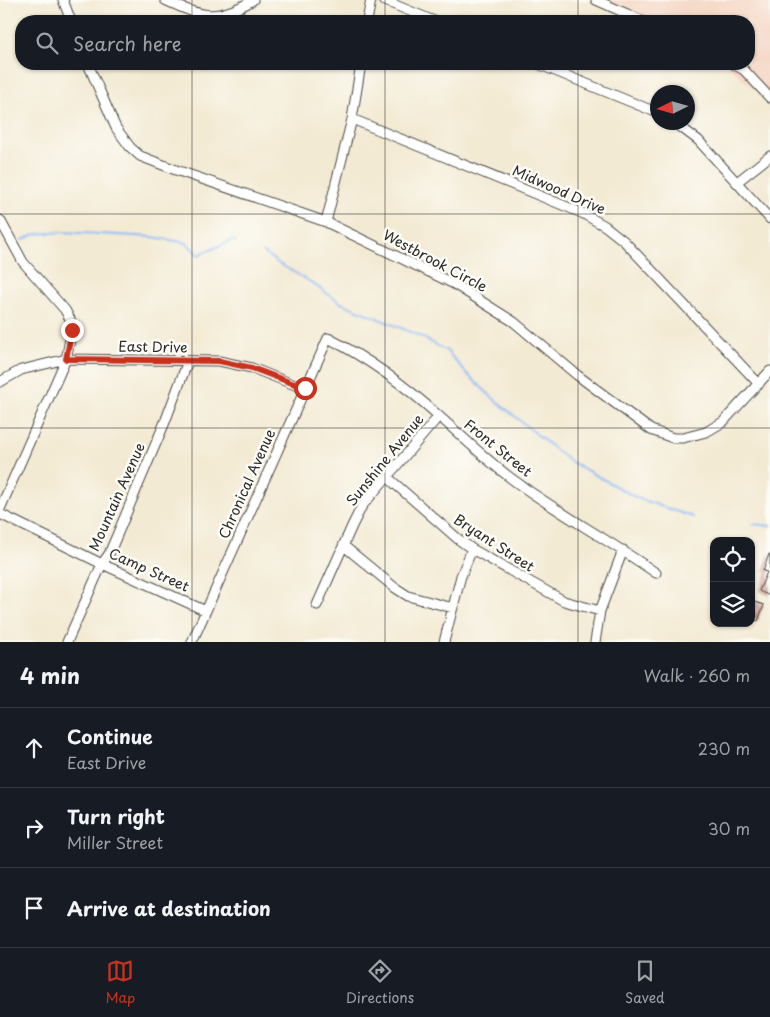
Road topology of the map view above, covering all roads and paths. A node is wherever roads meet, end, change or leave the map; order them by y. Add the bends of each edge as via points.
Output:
1 (62, 0) edge
2 (165, 0) edge
3 (253, 0) edge
4 (371, 0) edge
5 (383, 0) edge
6 (596, 0) edge
7 (68, 15) edge
8 (369, 15) edge
9 (419, 15) edge
10 (630, 15) edge
11 (91, 70) edge
12 (360, 70) edge
13 (553, 70) edge
14 (744, 70) edge
15 (770, 98) edge
16 (650, 110) edge
17 (352, 119) junction
18 (685, 130) edge
19 (770, 156) edge
20 (737, 182) junction
21 (770, 219) edge
22 (0, 220) edge
23 (326, 222) junction
24 (328, 338) joint
25 (66, 359) junction
26 (188, 361) junction
27 (770, 371) edge
28 (0, 382) edge
29 (759, 384) junction
30 (305, 388) junction
31 (440, 416) junction
32 (386, 476) junction
33 (0, 509) edge
34 (0, 514) edge
35 (344, 546) junction
36 (472, 549) junction
37 (623, 550) junction
38 (102, 564) junction
39 (656, 573) dead end
40 (318, 606) dead end
41 (452, 608) junction
42 (206, 611) junction
43 (600, 612) junction
44 (67, 642) edge
45 (192, 642) edge
46 (444, 642) edge
47 (595, 642) edge

1 - 7 street
2 - 3 street via 198,14 210,15 220,15
4 - 8 street
5 - 9 street
6 - 10 street
11 - 23 street, Westbrook Circle via 116,128 140,156
12 - 17 street
13 - 16 street
14 - 15 street
17 - 23 street
17 - 29 street, Midwood Drive via 582,213 605,226 624,240
18 - 20 street
19 - 20 street
20 - 21 street
22 - 25 street via 23,262 57,299 70,319 72,330
23 - 29 street, Westbrook Circle via 472,294 514,322 584,381 657,433 683,438 706,432 723,422
24 - 30 street, Chronical Avenue
24 - 31 street, Front Street via 387,372
25 - 26 street, East Drive
25 - 28 street, East Drive via 21,370
25 - 33 street
26 - 30 street, East Drive via 219,361 252,368
26 - 38 street, Mountain Avenue via 165,422
27 - 29 street, Westbrook Circle
30 - 42 street, Chronical Avenue
31 - 32 street, Sunshine Avenue
31 - 37 street, Front Street via 512,480
32 - 35 street, Sunshine Avenue via 362,506
32 - 36 street, Bryant Street
34 - 38 street, Camp Street
35 - 40 street, Sunshine Avenue
35 - 41 street via 408,596
36 - 41 street
36 - 43 street, Bryant Street via 564,601
37 - 39 street, Front Street
37 - 43 street
38 - 42 street, Camp Street
38 - 44 street, Mountain Avenue
41 - 46 street
42 - 45 street, Chronical Avenue
43 - 47 street

